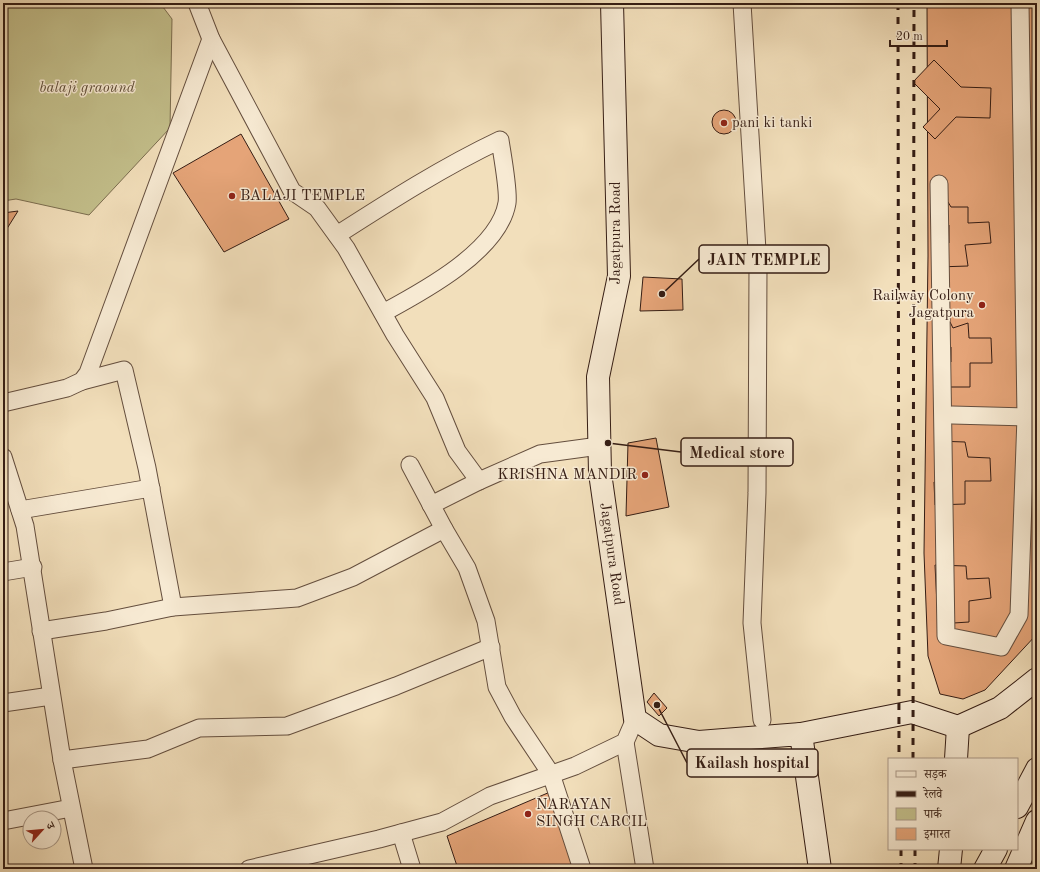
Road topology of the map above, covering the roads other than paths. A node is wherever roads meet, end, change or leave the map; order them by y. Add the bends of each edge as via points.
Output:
1 (197, 3) edge
2 (612, 3) edge
3 (742, 3) edge
4 (1020, 3) edge
5 (211, 39) junction
6 (939, 184) dead end
7 (337, 235) junction
8 (383, 313) junction
9 (82, 381) junction
10 (3, 403) edge
11 (952, 415) dead end
12 (1026, 417) junction
13 (599, 446) junction
14 (3, 457) edge
15 (410, 465) dead end
16 (479, 481) junction
17 (151, 488) junction
18 (431, 505) junction
19 (20, 510) junction
20 (444, 529) junction
21 (33, 567) junction
22 (3, 572) edge
23 (173, 607) junction
24 (41, 631) junction
25 (491, 647) junction
26 (1037, 679) edge
27 (51, 696) junction
28 (3, 703) edge
29 (635, 719) junction
30 (762, 720) dead end
31 (958, 727) junction
32 (801, 734) junction
33 (625, 742) junction
34 (956, 758) edge
35 (62, 760) junction
36 (1037, 769) edge
37 (551, 774) junction
38 (1018, 805) edge
39 (71, 808) junction
40 (3, 821) edge
41 (1037, 821) edge
42 (401, 833) junction
43 (951, 850) edge
44 (995, 850) edge
45 (277, 866) edge
46 (84, 869) edge
47 (249, 869) edge
48 (412, 869) edge
49 (582, 869) edge
50 (645, 869) edge
51 (820, 869) edge
52 (949, 869) edge
53 (985, 869) edge
54 (1016, 869) edge

1 - 5 street
2 - 13 street, Jagatpura Road via 619,276 598,377
3 - 30 street via 758,267 758,493 752,622
4 - 12 street
5 - 7 street via 292,191 318,208
5 - 9 street via 92,364
6 - 12 street via 946,636 1001,648 1019,615
7 - 8 street
7 - 8 street via 444,168 500,140 507,203 495,232 467,260 426,290
8 - 16 street via 435,398 457,451
9 - 10 street via 67,388
9 - 17 street via 124,370
11 - 12 street
13 - 16 street via 540,454
13 - 29 street, Jagatpura Road via 600,473
14 - 19 street
15 - 18 street
16 - 18 street
17 - 19 street
17 - 23 street
18 - 20 street
19 - 21 street
20 - 23 street via 353,577 297,598
20 - 25 street via 467,568 486,621
21 - 22 street
21 - 24 street
23 - 24 street
24 - 27 street
25 - 35 street via 396,686 286,726 200,728 148,749
25 - 37 street via 497,687 513,717
26 - 31 street via 1000,708
27 - 28 street
27 - 35 street
29 - 32 street via 659,735 699,742
29 - 33 street
31 - 32 street via 912,712
31 - 34 street
32 - 51 street
33 - 37 street via 576,766
33 - 50 street
35 - 39 street
36 - 38 street
37 - 42 street via 490,796 442,822
37 - 49 street
39 - 40 street
39 - 46 street
41 - 54 street
42 - 45 street
42 - 48 street
43 - 52 street
44 - 53 street
45 - 47 street

